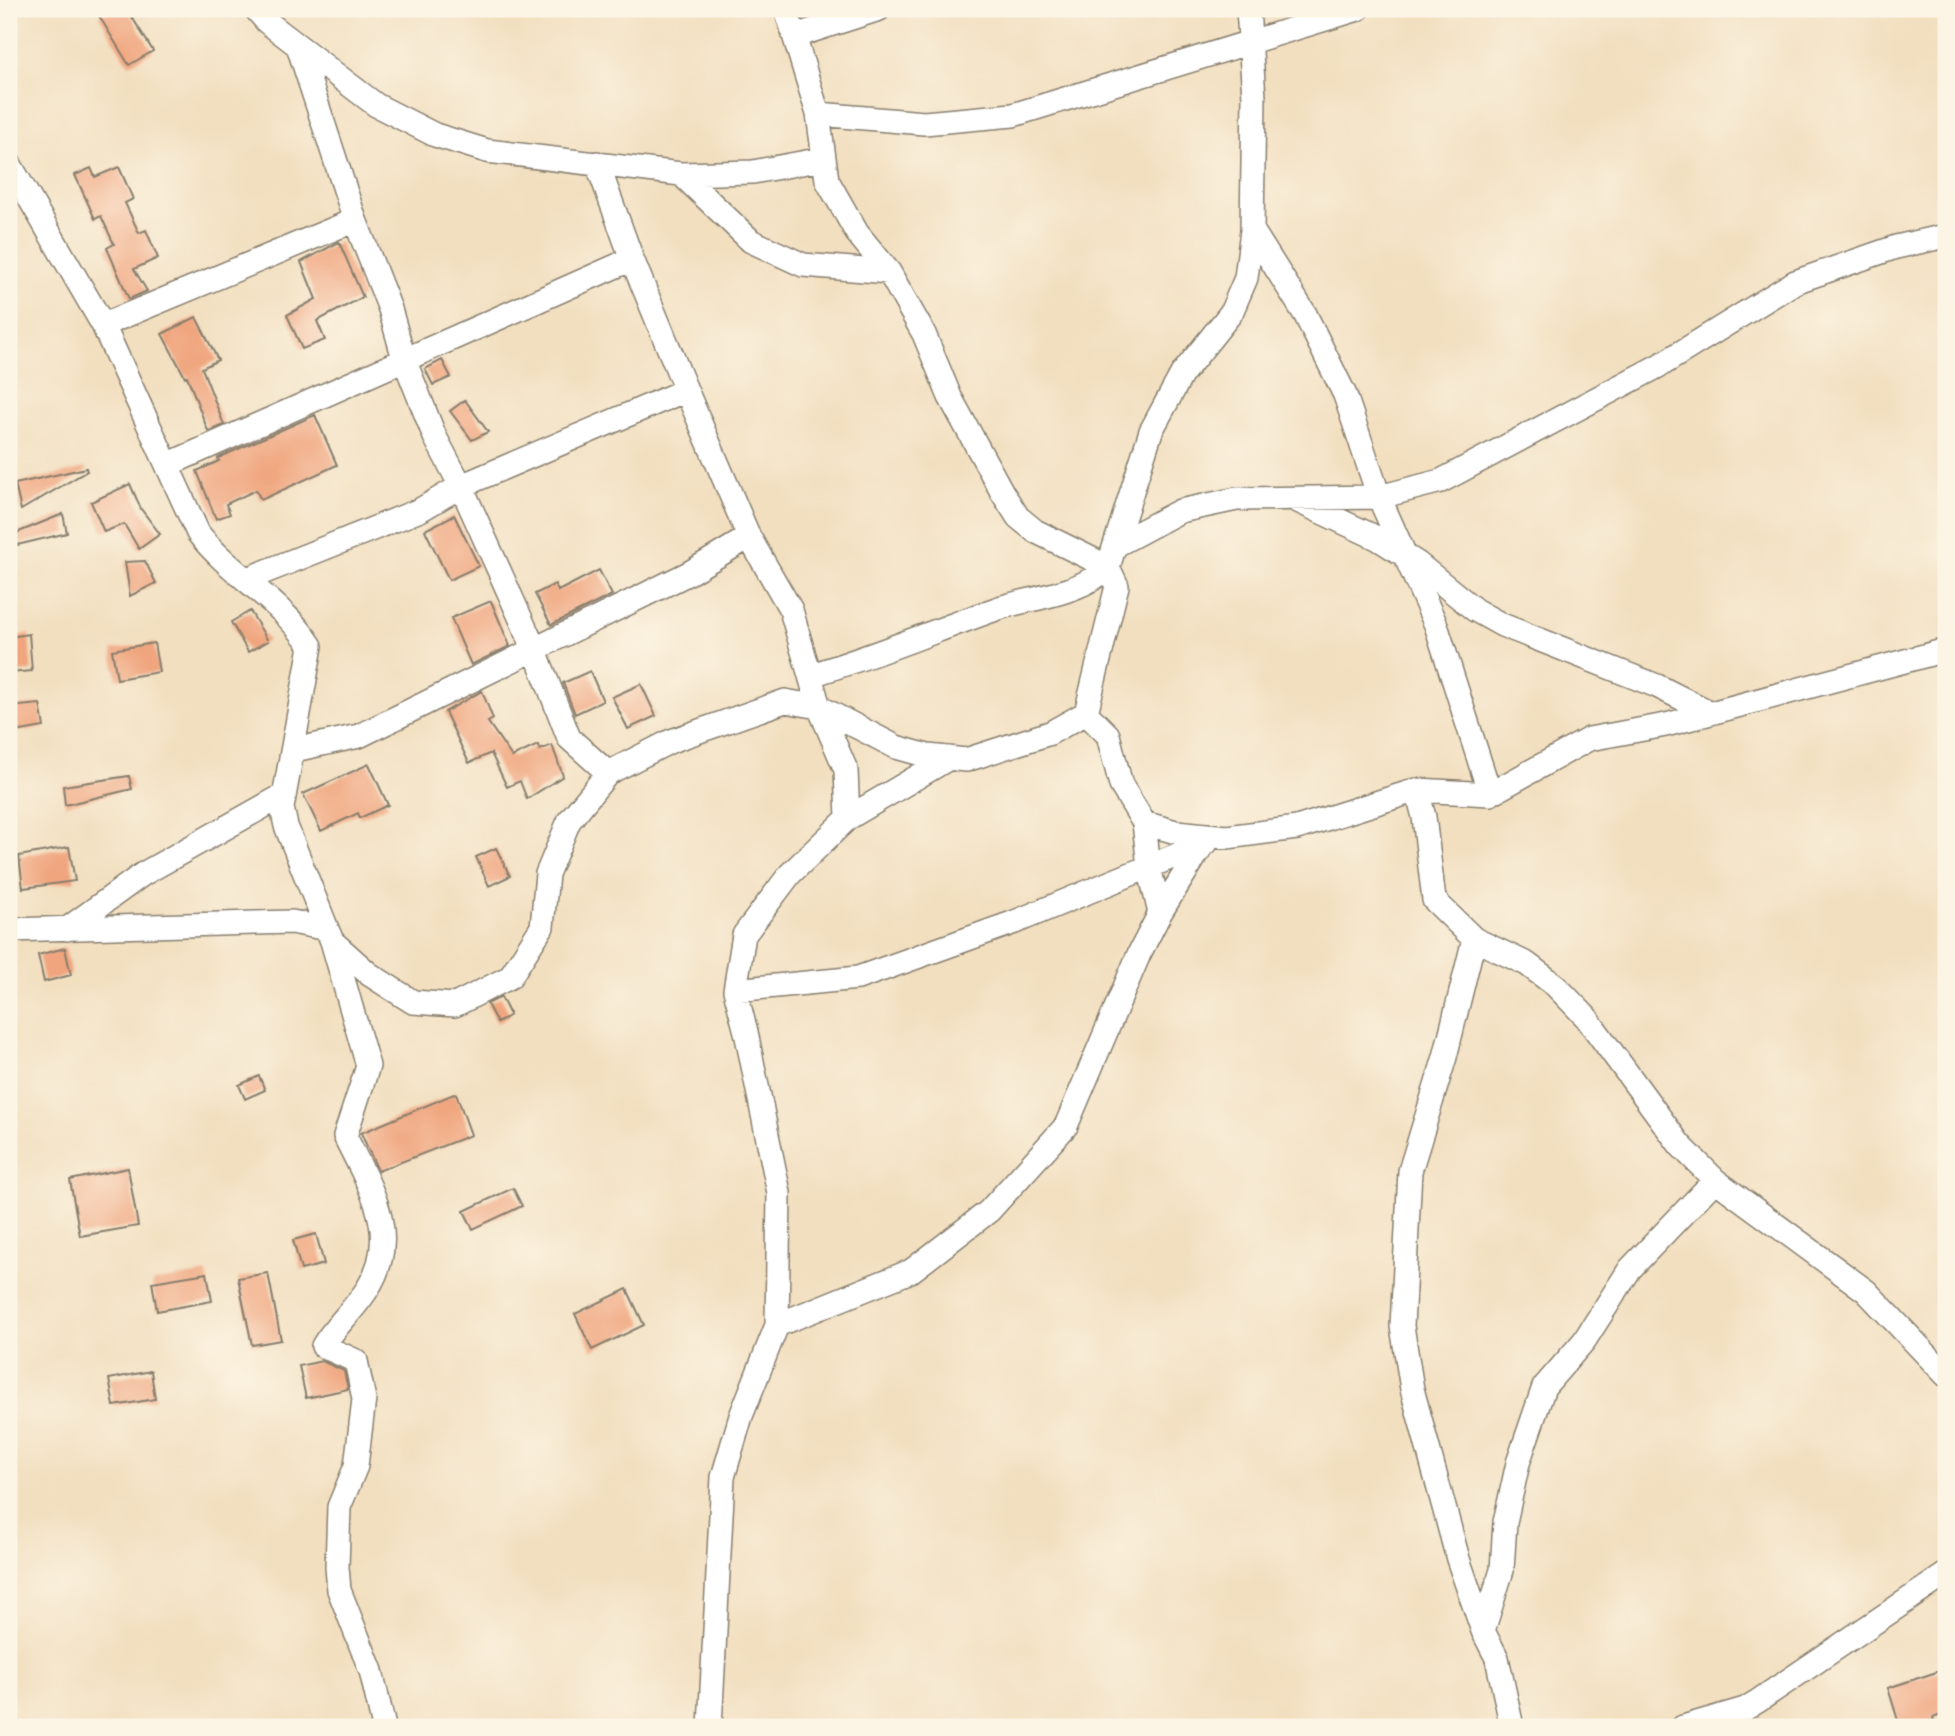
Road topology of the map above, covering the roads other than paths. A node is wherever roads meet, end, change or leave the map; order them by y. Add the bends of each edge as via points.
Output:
1 (256, 9) edge
2 (786, 9) edge
3 (879, 9) edge
4 (1248, 9) edge
5 (1358, 9) edge
6 (795, 36) junction
7 (1250, 44) junction
8 (298, 46) junction
9 (818, 114) junction
10 (823, 159) junction
11 (9, 163) edge
12 (597, 163) junction
13 (681, 174) junction
14 (355, 220) junction
15 (1252, 230) junction
16 (1946, 236) edge
17 (632, 259) junction
18 (889, 272) junction
19 (103, 325) junction
20 (404, 359) junction
21 (686, 390) junction
22 (167, 464) junction
23 (461, 486) junction
24 (1379, 497) junction
25 (1292, 499) junction
26 (749, 537) junction
27 (1116, 545) junction
28 (1407, 557) junction
29 (1108, 567) junction
30 (247, 579) junction
31 (534, 648) junction
32 (1946, 650) edge
33 (811, 675) junction
34 (819, 707) junction
35 (1086, 713) junction
36 (1711, 713) junction
37 (294, 750) junction
38 (949, 758) junction
39 (608, 773) junction
40 (1417, 790) junction
41 (1490, 794) junction
42 (282, 796) junction
43 (848, 818) junction
44 (1144, 823) junction
45 (1227, 837) junction
46 (1203, 844) junction
47 (1149, 867) junction
48 (1160, 913) junction
49 (67, 929) junction
50 (9, 930) edge
51 (329, 935) junction
52 (1474, 939) junction
53 (735, 990) junction
54 (1715, 1180) junction
55 (777, 1325) junction
56 (1942, 1367) edge
57 (1942, 1580) edge
58 (1483, 1631) junction
59 (382, 1725) edge
60 (710, 1727) edge
61 (1512, 1727) edge
62 (1683, 1727) edge

1 - 8 street
2 - 6 street
3 - 6 street
4 - 7 street
5 - 7 street
6 - 9 street
7 - 9 street via 1013,115 923,123
7 - 15 street
8 - 12 street via 376,105 435,135 487,151
8 - 14 street
9 - 10 street
10 - 13 street via 753,172
10 - 18 street via 838,200
11 - 19 street
12 - 13 street
12 - 17 street
13 - 18 street via 751,241 803,265
14 - 19 street
14 - 20 street
15 - 24 street via 1329,360
15 - 27 street via 1246,278 1231,313 1182,374 1151,431
16 - 24 street via 1896,247 1795,282 1664,363 1468,468 1418,489
17 - 20 street
17 - 21 street
18 - 29 street via 924,334 950,397 1018,517 1035,531
19 - 22 street
20 - 22 street
20 - 23 street
21 - 23 street
21 - 26 street
22 - 30 street via 198,533
23 - 30 street via 420,510
23 - 31 street
24 - 25 street
24 - 28 street
25 - 27 street via 1237,499 1180,511
25 - 28 street
26 - 31 street via 689,573
26 - 33 street via 791,610
27 - 29 street
28 - 36 street via 1475,610 1502,625 1657,686
28 - 41 street via 1436,625
29 - 33 street via 1096,579
29 - 35 street via 1117,586
30 - 37 street via 311,646
31 - 37 street via 359,736
31 - 39 street via 569,738
32 - 36 street
33 - 34 street
34 - 38 street via 896,747
34 - 39 street via 785,701 671,741
34 - 43 street via 846,770
35 - 38 street via 1050,733 966,760
35 - 44 street via 1108,735 1121,785
36 - 41 street via 1589,739
37 - 42 street
38 - 43 street
39 - 51 street via 569,821 547,874 542,927 510,977 455,1005 413,1002 369,974
40 - 41 street
40 - 45 street via 1297,828
40 - 52 street via 1434,900
42 - 49 street via 143,874
42 - 51 street via 286,826
43 - 53 street via 790,874 744,936
44 - 45 street via 1176,832
44 - 47 street
45 - 46 street
46 - 47 street
46 - 48 street
47 - 48 street
47 - 53 street via 1015,922 858,978
48 - 55 street via 1066,1126 989,1211 911,1271
49 - 50 street
49 - 51 street via 292,922
51 - 59 street via 368,1066 345,1136 381,1209 384,1240 380,1265 366,1291 323,1346 356,1361 364,1399 356,1466 339,1507 337,1567 339,1590 371,1671
52 - 54 street via 1527,964 1555,985 1586,1017 1680,1145
52 - 58 street via 1445,1058 1410,1171 1402,1326 1412,1389 1458,1559
53 - 55 street via 779,1193
54 - 56 street via 1856,1283
54 - 58 street via 1630,1269 1584,1341 1544,1387 1518,1463 1505,1522 1502,1570
55 - 60 street via 723,1477
57 - 62 street via 1745,1709
58 - 61 street via 1497,1658

